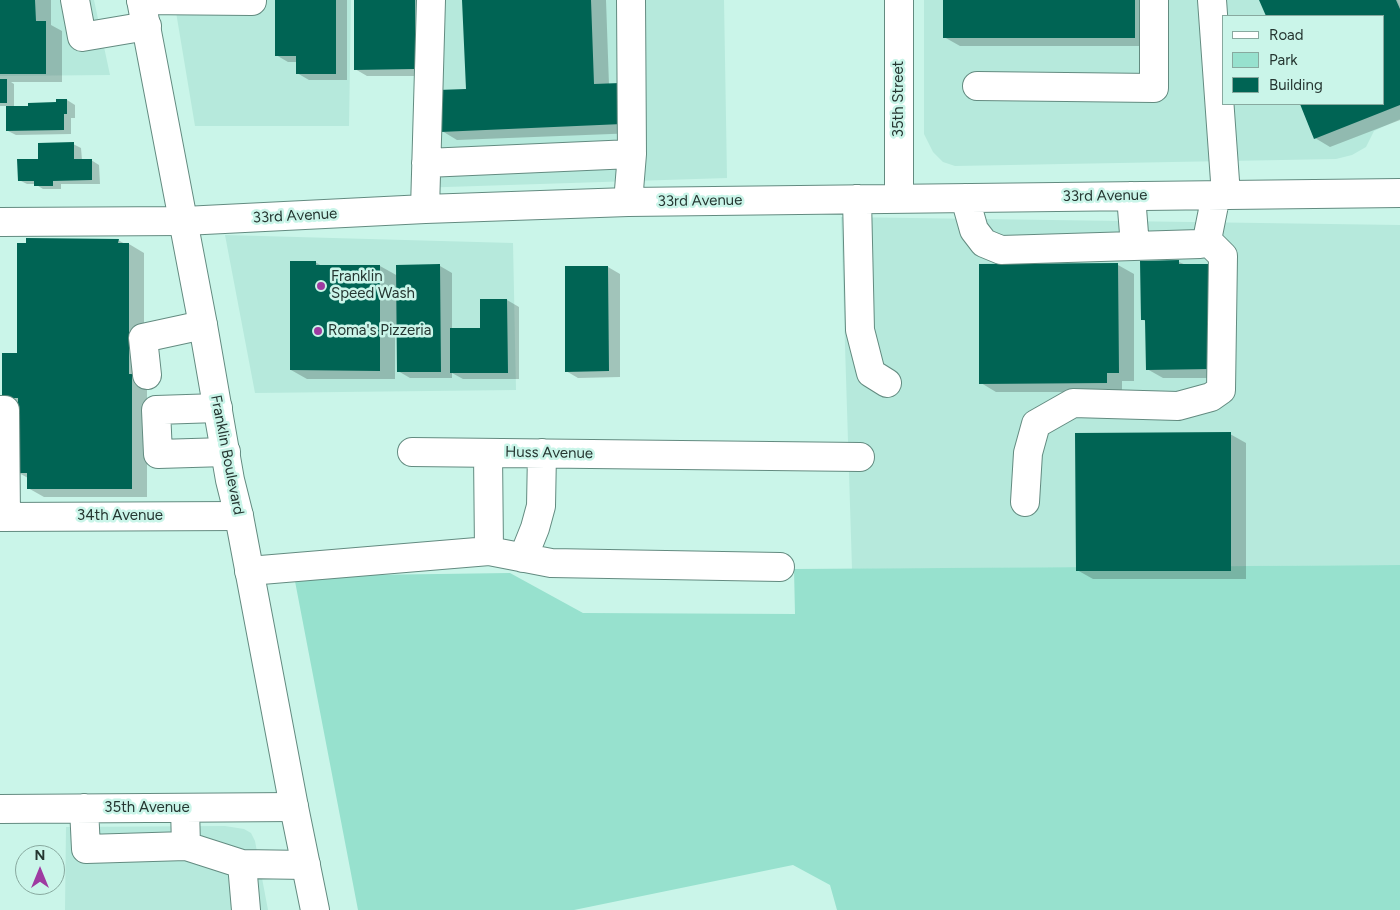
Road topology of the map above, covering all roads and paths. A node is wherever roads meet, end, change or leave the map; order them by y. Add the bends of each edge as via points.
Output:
1 (75, 0) edge
2 (141, 0) edge
3 (431, 0) edge
4 (632, 0) edge
5 (899, 0) edge
6 (1154, 0) edge
7 (1212, 0) edge
8 (252, 1) edge
9 (146, 26) junction
10 (977, 86) dead end
11 (632, 154) junction
12 (426, 163) junction
13 (1400, 193) edge
14 (1221, 195) junction
15 (1131, 196) junction
16 (965, 198) junction
17 (857, 199) junction
18 (899, 199) junction
19 (628, 202) junction
20 (425, 209) junction
21 (184, 221) junction
22 (0, 222) edge
23 (1207, 240) junction
24 (1135, 246) junction
25 (203, 325) junction
26 (147, 375) dead end
27 (887, 383) dead end
28 (218, 408) junction
29 (0, 410) edge
30 (226, 452) junction
31 (412, 452) dead end
32 (488, 453) junction
33 (542, 454) junction
34 (860, 457) dead end
35 (1025, 502) dead end
36 (239, 516) junction
37 (3, 517) edge
38 (489, 551) junction
39 (524, 558) junction
40 (780, 567) dead end
41 (249, 571) junction
42 (294, 807) junction
43 (84, 808) junction
44 (185, 808) junction
45 (0, 809) edge
46 (186, 846) junction
47 (242, 864) junction
48 (306, 865) junction
49 (246, 910) edge
50 (315, 910) edge

1 - 9 street via 82,37
2 - 8 street
2 - 9 street, Franklin Boulevard
3 - 12 street
4 - 11 street
5 - 18 street, 35th Street
6 - 10 street via 1154,88
7 - 14 street
9 - 21 street, Franklin Boulevard
11 - 12 street
11 - 19 street
12 - 20 street
13 - 14 street, 33rd Avenue
14 - 15 street, 33rd Avenue
14 - 23 street
15 - 16 street, 33rd Avenue
15 - 24 street
16 - 18 street, 33rd Avenue
16 - 24 street via 974,230 984,243 1001,250
17 - 18 street, 33rd Avenue
17 - 19 street, 33rd Avenue
17 - 27 street via 860,330 871,373
19 - 20 street, 33rd Avenue
20 - 21 street, 33rd Avenue
21 - 22 street, 33rd Avenue
21 - 25 street, Franklin Boulevard
23 - 24 street via 1200,244
23 - 35 street via 1223,256 1221,390 1211,397 1178,406 1073,403 1036,424 1028,453
25 - 26 street via 143,338
25 - 28 street, Franklin Boulevard
28 - 30 street, Franklin Boulevard
28 - 30 street via 156,410 158,454
29 - 37 street via 5,410
30 - 36 street, Franklin Boulevard
31 - 32 street
32 - 33 street, Huss Avenue
32 - 38 street, Huss Avenue
33 - 34 street, Huss Avenue
33 - 39 street via 541,506
36 - 37 street, 34th Avenue
36 - 41 street, Franklin Boulevard
38 - 39 street
38 - 41 street
39 - 40 street via 551,562
41 - 42 street, Franklin Boulevard
42 - 44 street, 35th Avenue
42 - 48 street, Franklin Boulevard
43 - 44 street, 35th Avenue
43 - 45 street, 35th Avenue
43 - 46 street via 86,849
44 - 46 street
46 - 47 street
47 - 48 street
47 - 49 street
48 - 50 street, Franklin Boulevard

